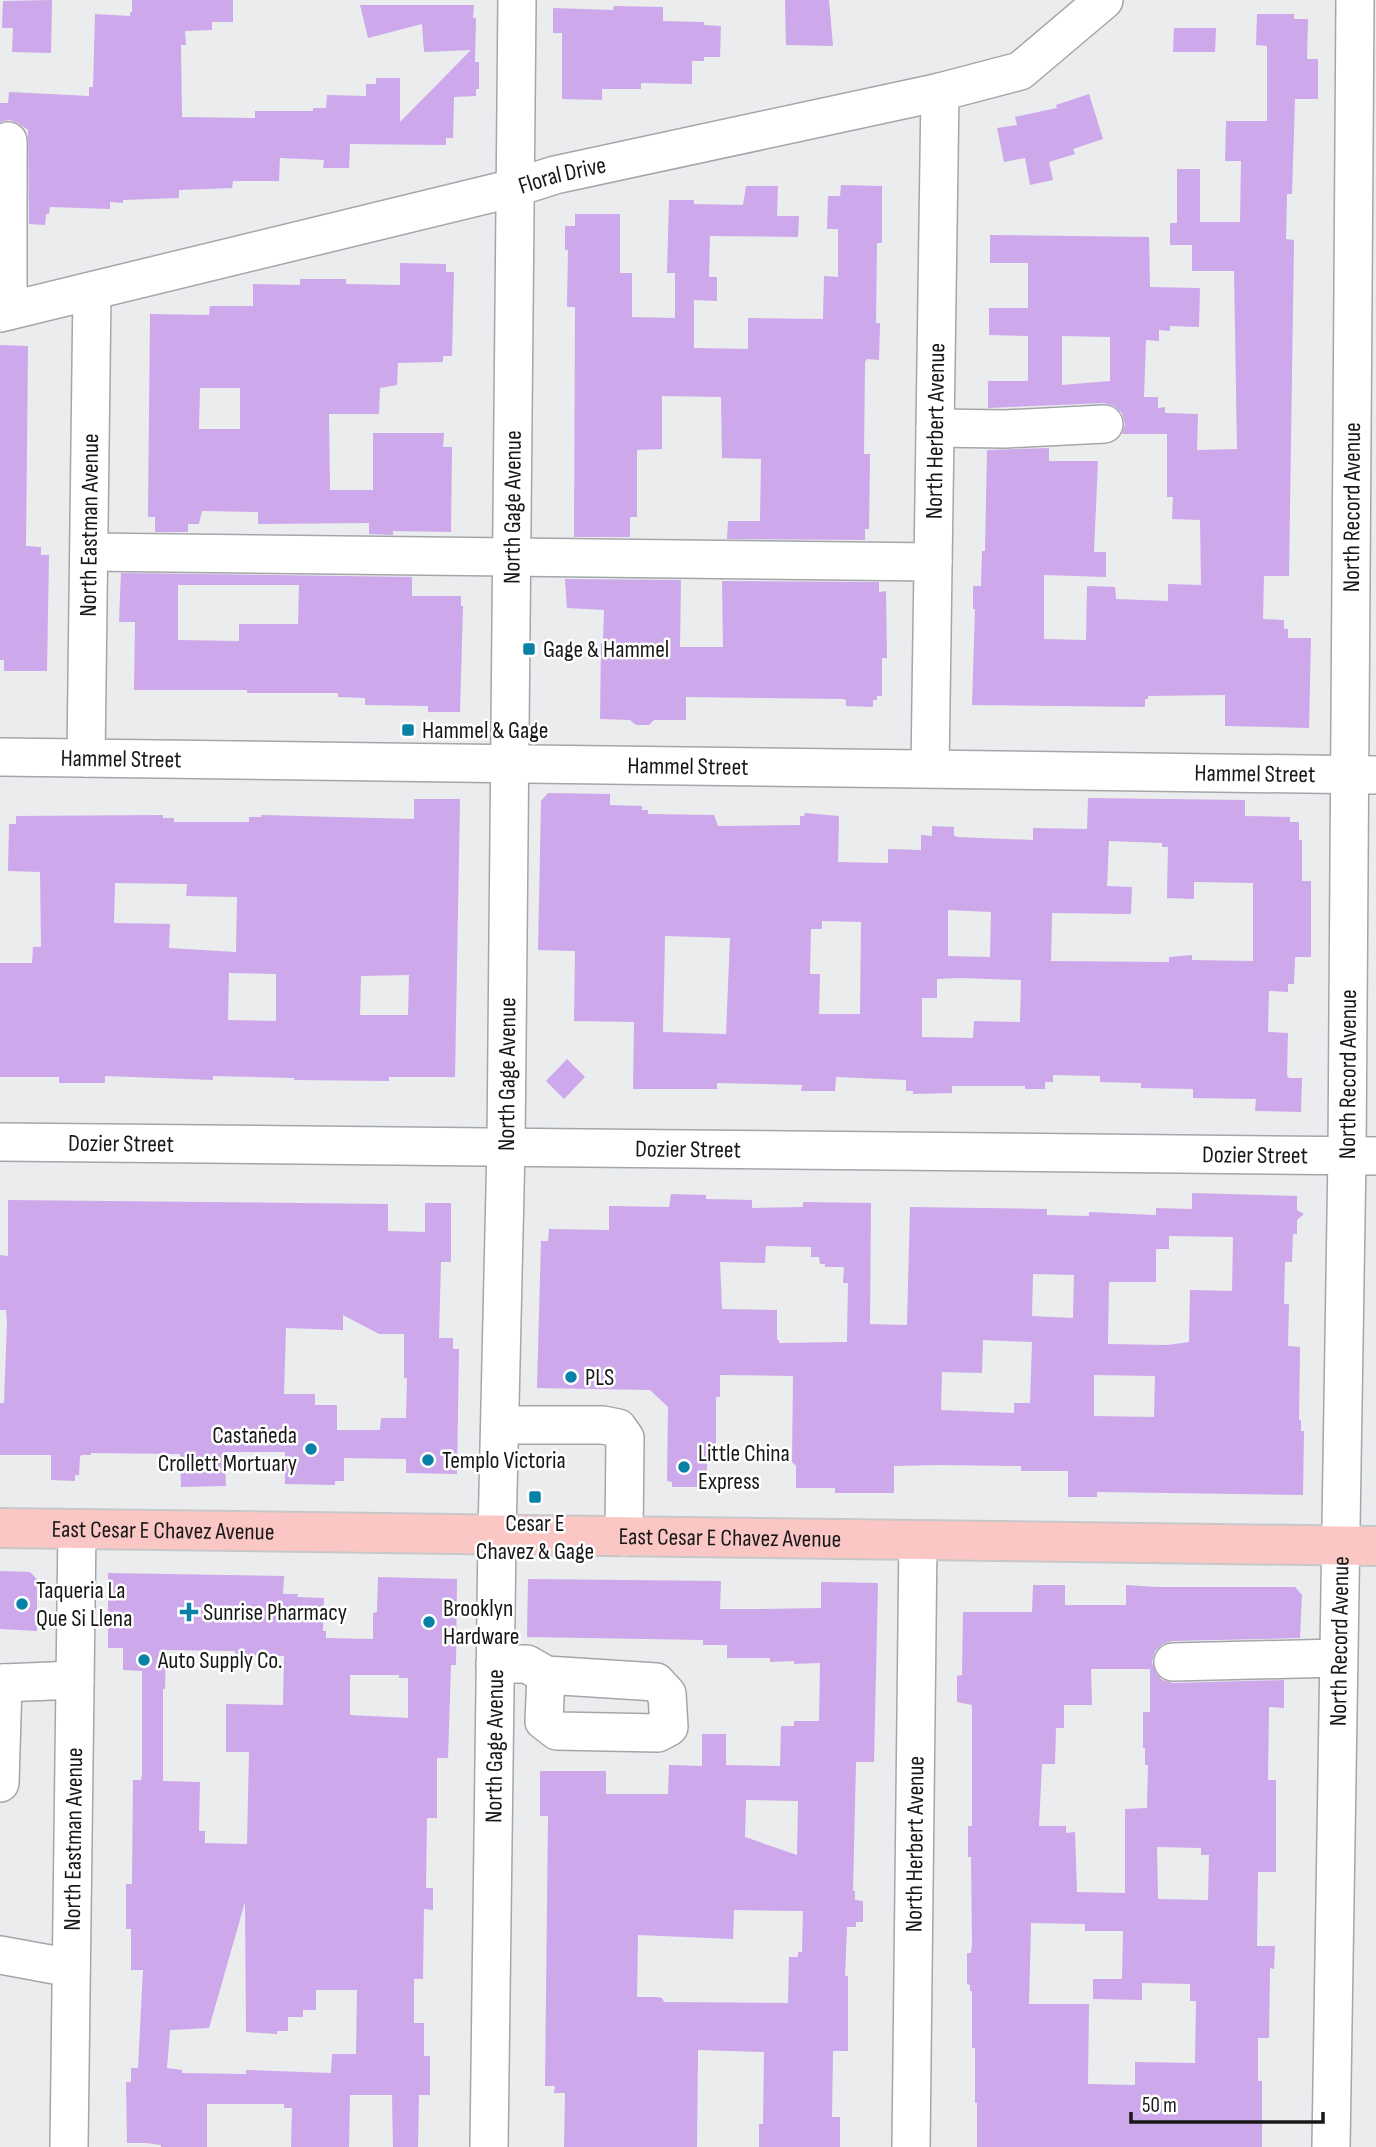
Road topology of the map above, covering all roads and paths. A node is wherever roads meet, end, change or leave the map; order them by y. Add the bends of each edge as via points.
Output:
1 (517, 0) edge
2 (1104, 0) edge
3 (1355, 0) edge
4 (940, 92) junction
5 (8, 141) dead end
6 (514, 188) junction
7 (92, 291) junction
8 (4, 312) edge
9 (1104, 424) dead end
10 (935, 428) junction
11 (1364, 492) edge
12 (89, 552) junction
13 (510, 557) junction
14 (1363, 558) edge
15 (933, 562) junction
16 (0, 757) edge
17 (86, 758) junction
18 (509, 764) junction
19 (930, 769) junction
20 (1363, 775) edge
21 (0, 1142) edge
22 (506, 1146) junction
23 (1362, 1156) edge
24 (500, 1425) junction
25 (0, 1528) edge
26 (77, 1530) junction
27 (497, 1535) junction
28 (624, 1537) junction
29 (918, 1540) junction
30 (1358, 1546) edge
31 (1338, 1658) junction
32 (1172, 1662) dead end
33 (495, 1664) junction
34 (546, 1675) dead end
35 (75, 1681) junction
36 (2, 1684) edge
37 (0, 1783) edge
38 (0, 1955) edge
39 (71, 1968) junction
40 (69, 2147) edge
41 (489, 2147) edge
42 (911, 2147) edge
43 (1331, 2147) edge

1 - 6 street, North Gage Avenue
2 - 4 street, Floral Drive via 1020,71
3 - 11 street, North Record Avenue
4 - 6 street, Floral Drive via 555,175
4 - 10 street, North Herbert Avenue
5 - 8 street
6 - 7 street, Floral Drive
6 - 13 street, North Gage Avenue
7 - 8 street, Floral Drive
7 - 12 street, North Eastman Avenue
9 - 10 street
10 - 15 street, North Herbert Avenue
11 - 14 street, North Record Avenue
12 - 13 street
12 - 17 street, North Eastman Avenue
13 - 15 street
13 - 18 street, North Gage Avenue
14 - 20 street, North Record Avenue
15 - 19 street, North Herbert Avenue
16 - 17 street, Hammel Street
17 - 18 street, Hammel Street
18 - 19 street, Hammel Street
18 - 22 street, North Gage Avenue
19 - 20 street, Hammel Street
20 - 23 street, North Record Avenue
21 - 22 street, Dozier Street
22 - 23 street, Dozier Street
22 - 24 street, North Gage Avenue
23 - 30 street, North Record Avenue
24 - 27 street, North Gage Avenue
24 - 28 street via 618,1428 625,1438
25 - 26 main road, East Cesar E Chavez Avenue
26 - 27 main road, East Cesar E Chavez Avenue
26 - 35 street, North Eastman Avenue
27 - 28 main road, East Cesar E Chavez Avenue
27 - 33 street, North Gage Avenue
28 - 29 main road, East Cesar E Chavez Avenue
29 - 30 main road, East Cesar E Chavez Avenue
29 - 42 street, North Herbert Avenue
30 - 31 street, North Record Avenue
31 - 32 street
31 - 43 street, North Record Avenue
33 - 34 street via 527,1664
33 - 41 street, North Gage Avenue
35 - 36 street
35 - 39 street, North Eastman Avenue
36 - 37 street
38 - 39 street
39 - 40 street, North Eastman Avenue

